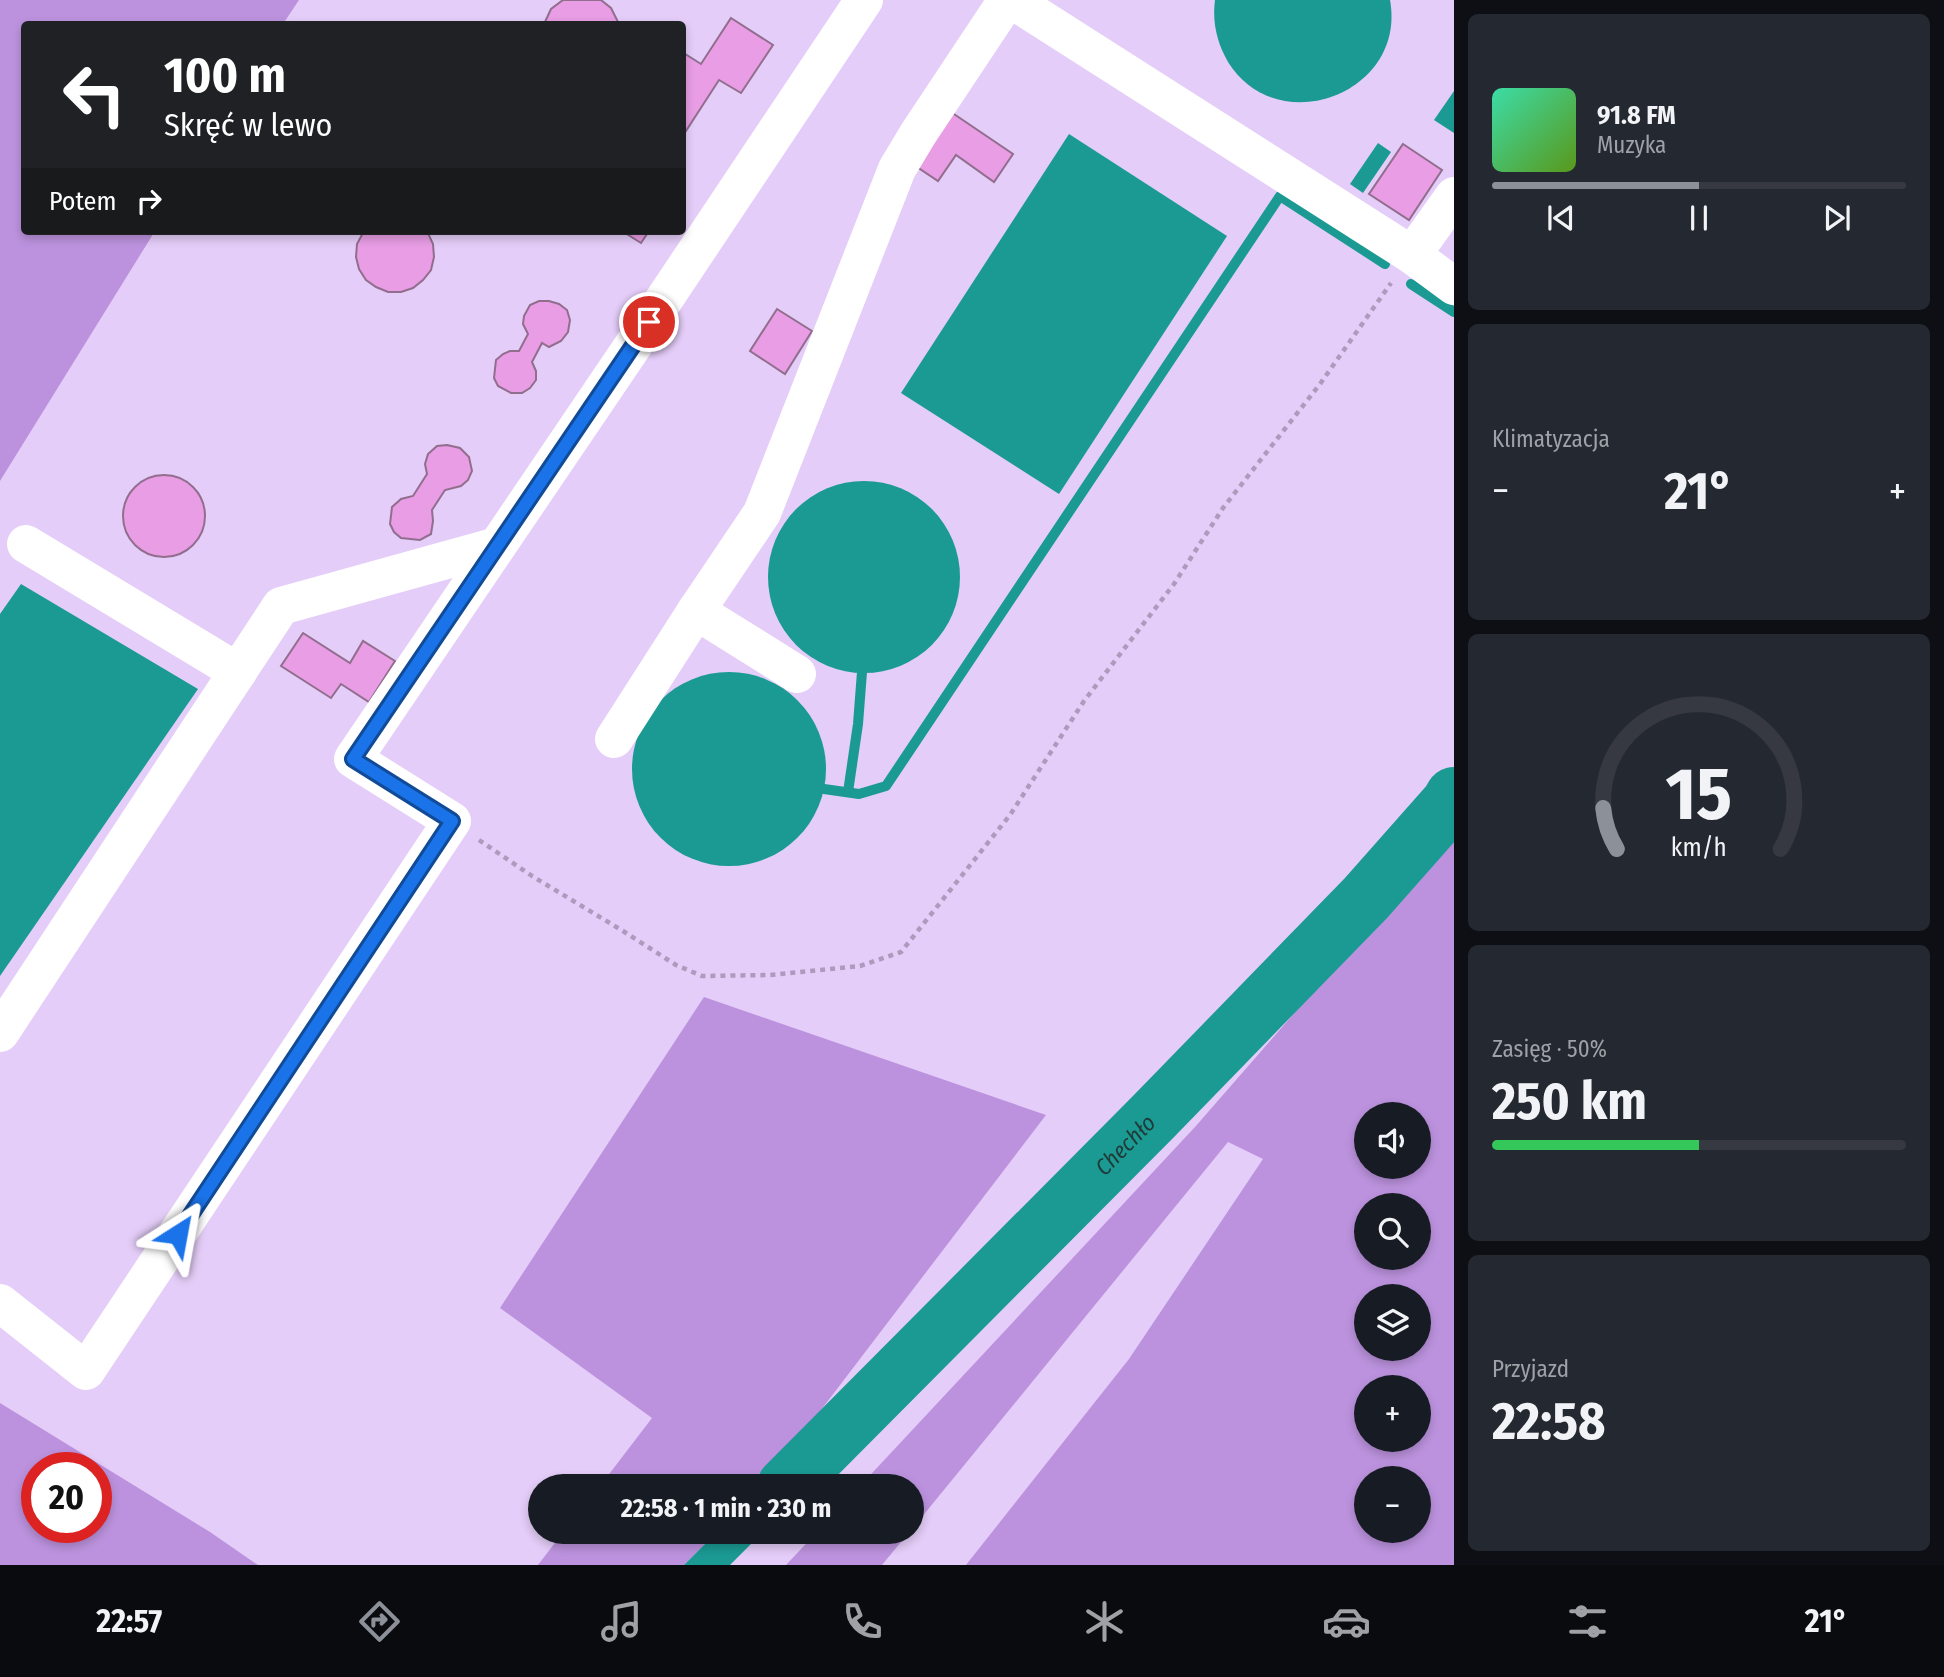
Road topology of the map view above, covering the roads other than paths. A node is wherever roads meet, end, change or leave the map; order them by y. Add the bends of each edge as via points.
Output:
1 (864, 0) edge
2 (1009, 0) edge
3 (1454, 196) edge
4 (1412, 255) junction
5 (1454, 286) edge
6 (26, 544) dead end
7 (497, 546) junction
8 (696, 611) junction
9 (238, 672) junction
10 (797, 674) dead end
11 (614, 739) dead end
12 (0, 1033) edge
13 (0, 1303) edge

1 - 7 lane
2 - 4 lane
2 - 8 lane via 897,169 762,513
3 - 4 lane
4 - 5 lane
6 - 9 lane
7 - 9 lane via 281,606
7 - 13 lane via 353,759 452,821 86,1371
8 - 10 lane
8 - 11 lane
9 - 12 lane

